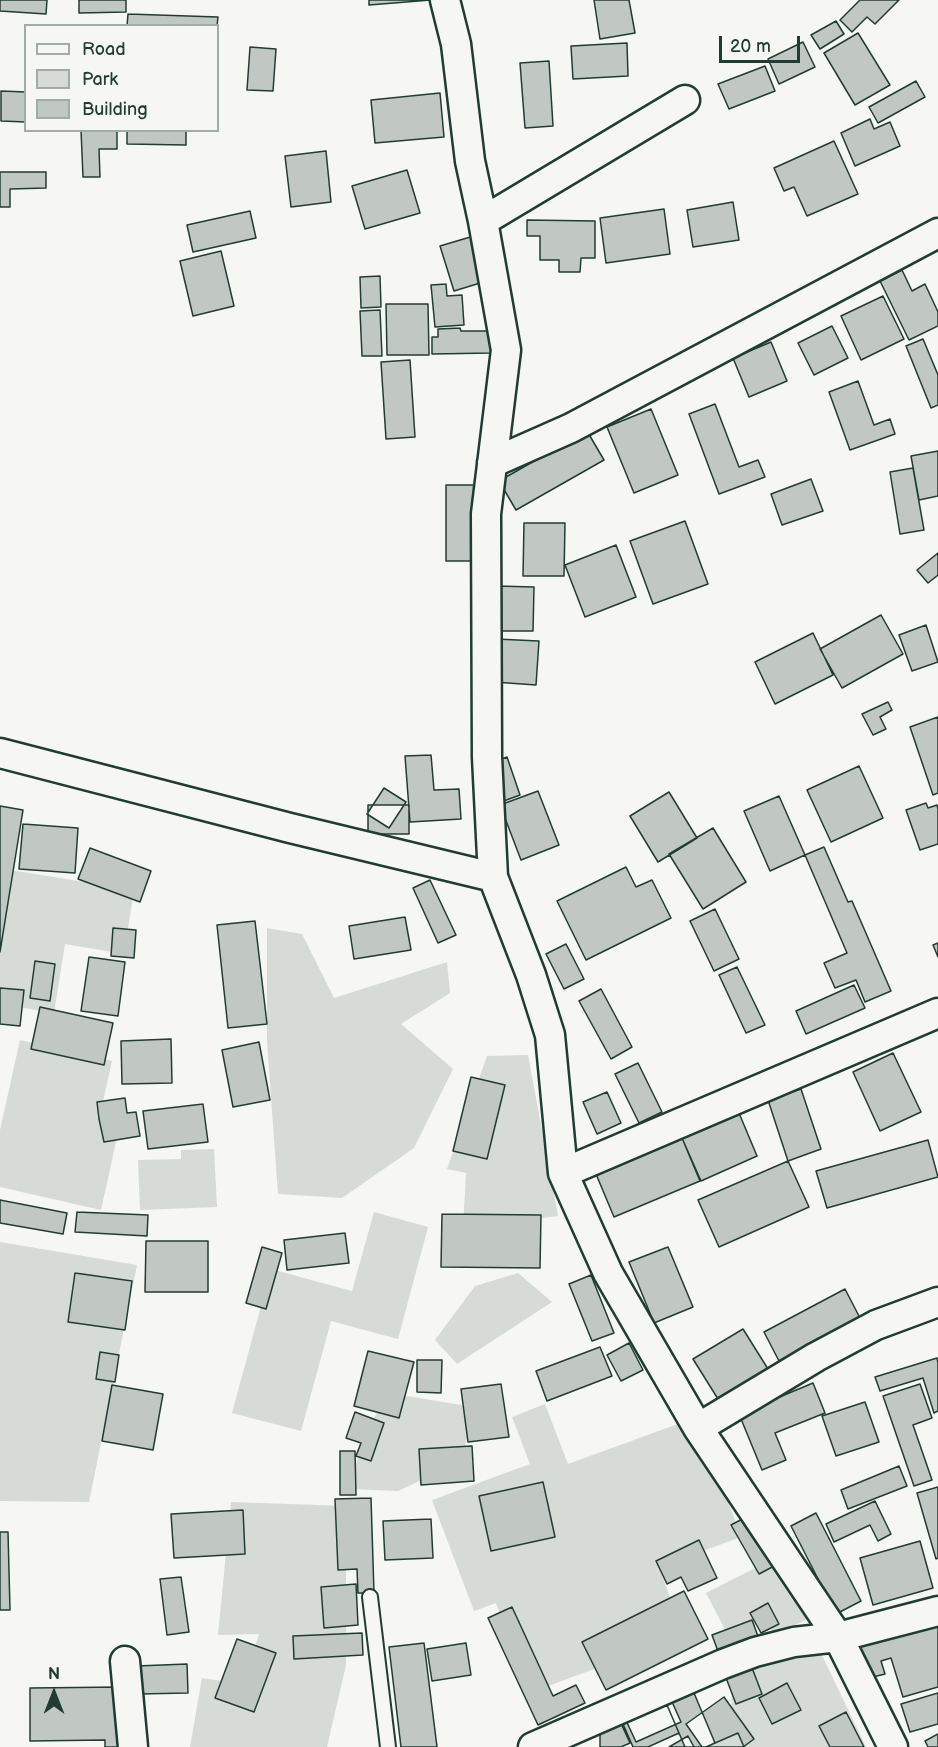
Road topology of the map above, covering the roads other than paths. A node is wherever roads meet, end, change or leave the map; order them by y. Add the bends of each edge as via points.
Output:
1 (445, 0) edge
2 (685, 100) dead end
3 (483, 221) junction
4 (938, 233) edge
5 (492, 463) junction
6 (1, 758) edge
7 (492, 877) junction
8 (938, 1013) edge
9 (562, 1173) junction
10 (938, 1302) edge
11 (698, 1428) junction
12 (370, 1597) dead end
13 (938, 1611) edge
14 (838, 1637) junction
15 (125, 1661) dead end
16 (583, 1737) edge
17 (133, 1747) edge
18 (388, 1747) edge
19 (533, 1747) edge
20 (893, 1747) edge

1 - 3 street via 456,44 470,161
2 - 3 street
3 - 5 street via 506,350
4 - 5 street via 571,428
5 - 7 street via 486,548
6 - 7 street
7 - 9 street via 550,1035
8 - 9 street
9 - 11 street via 608,1273
10 - 11 street via 876,1325
11 - 14 street
12 - 18 lane
13 - 14 street
14 - 16 street via 794,1642 723,1664
14 - 20 street
15 - 17 street
16 - 19 street

